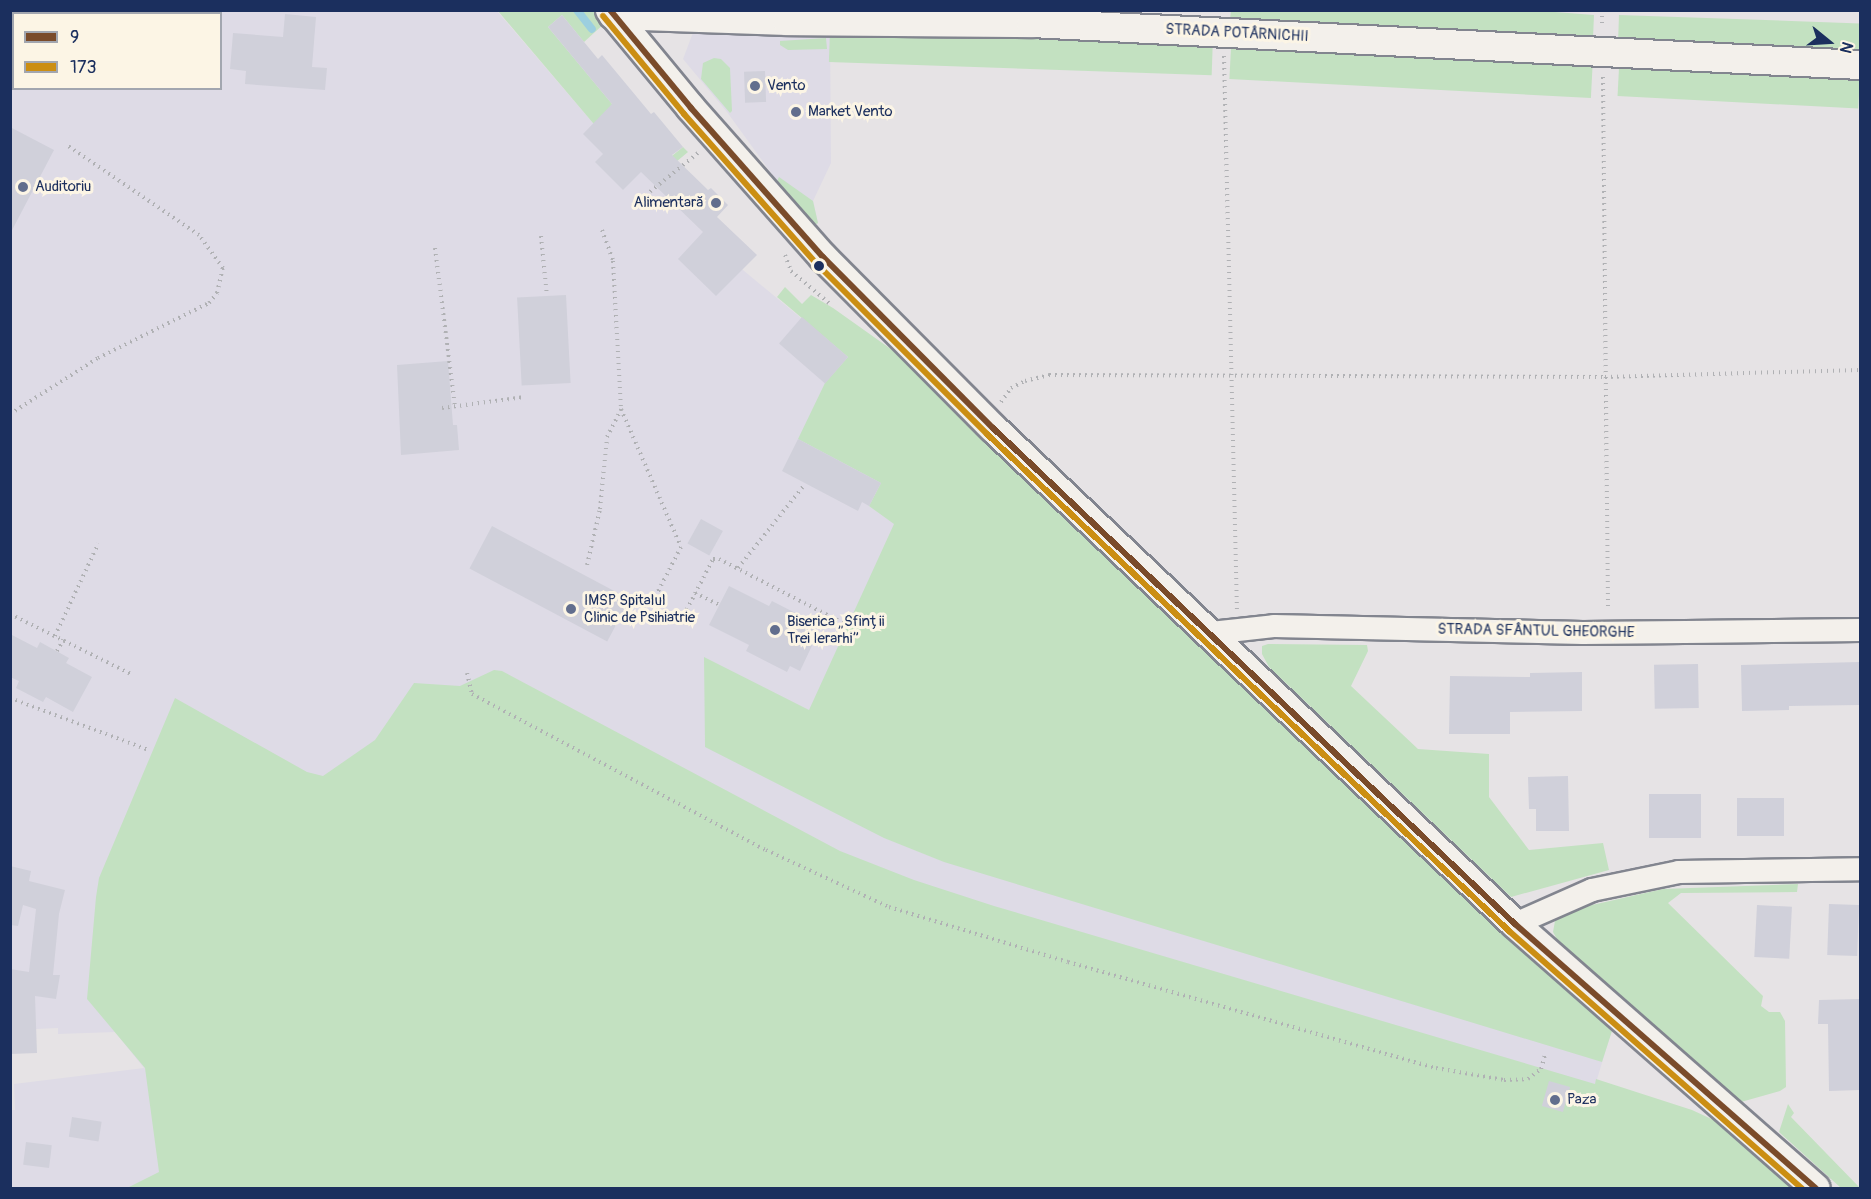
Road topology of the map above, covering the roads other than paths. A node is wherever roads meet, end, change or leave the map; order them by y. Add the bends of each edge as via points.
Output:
1 (614, 12) edge
2 (1860, 65) edge
3 (1860, 630) edge
4 (1225, 631) junction
5 (1860, 869) edge
6 (1515, 924) junction
7 (1815, 1188) edge

1 - 2 street, STRADA POTÂRNICHII via 787,21 1031,23
1 - 4 street via 717,138 823,256 993,428
3 - 4 street, STRADA SFÂNTUL GHEORGHE via 1608,632 1274,626
4 - 6 street
5 - 6 street via 1679,872 1592,890
6 - 7 street

